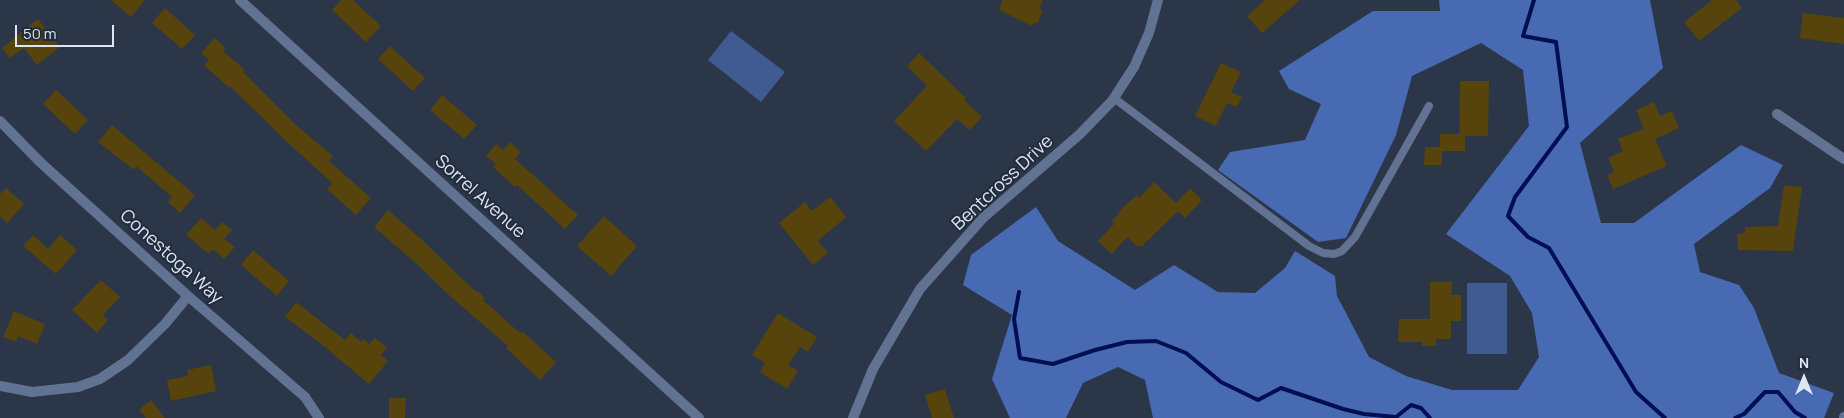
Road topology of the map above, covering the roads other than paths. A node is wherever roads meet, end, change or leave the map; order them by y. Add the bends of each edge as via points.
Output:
1 (240, 0) edge
2 (1158, 0) edge
3 (1114, 98) junction
4 (1429, 106) dead end
5 (1777, 114) dead end
6 (0, 120) edge
7 (1844, 159) edge
8 (188, 296) junction
9 (0, 386) edge
10 (319, 418) edge
11 (699, 418) edge
12 (853, 418) edge

1 - 11 street, Sorrel Avenue
2 - 3 street, Bentcross Drive via 1149,33 1134,67
3 - 4 lane via 1308,246 1334,254 1342,251 1356,237
3 - 12 street, Bentcross Drive via 1080,134 983,218 920,289 873,369
5 - 7 street
6 - 8 street, Conestoga Way via 40,162
8 - 9 street via 128,360 100,379 78,387 32,392
8 - 10 street, Conestoga Way via 305,397

